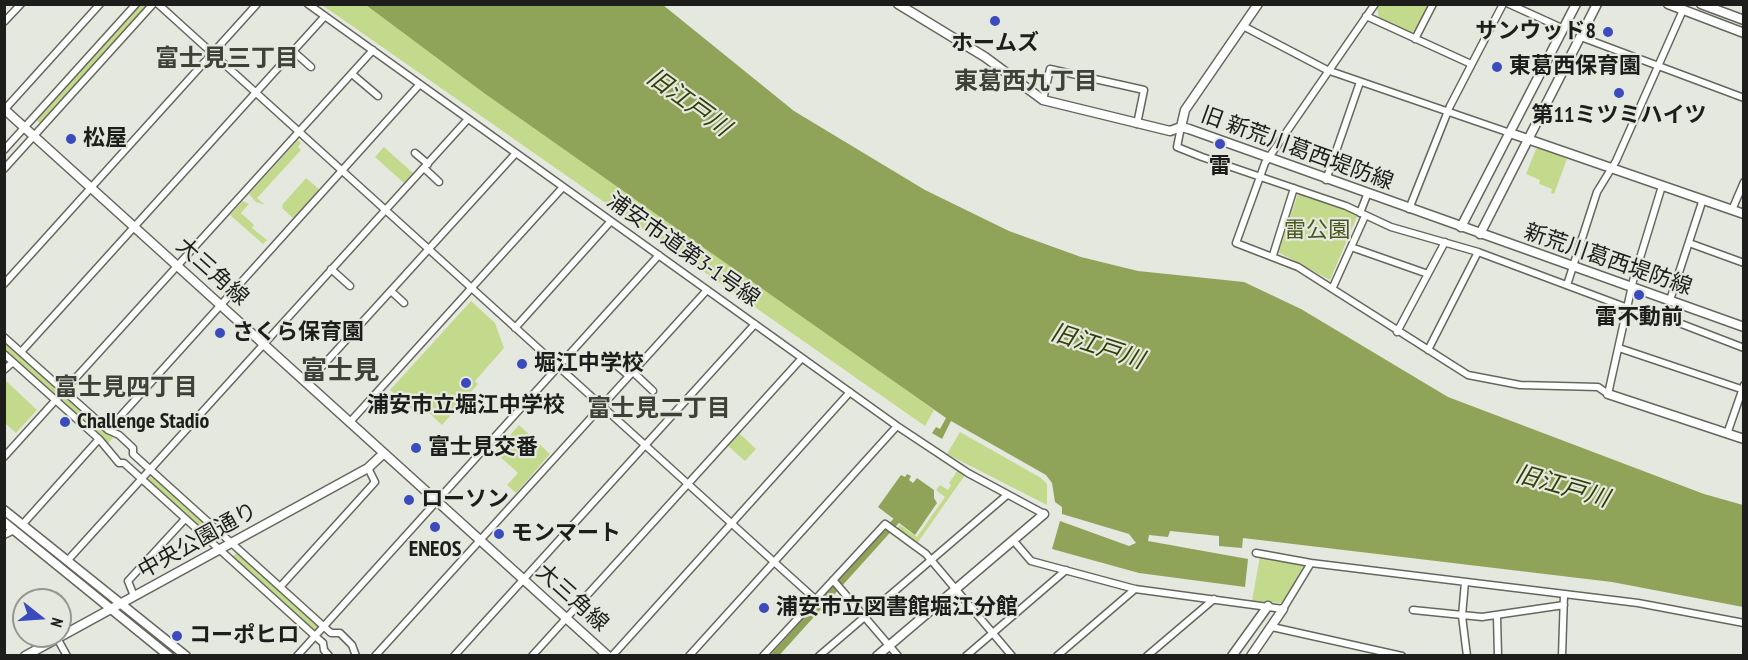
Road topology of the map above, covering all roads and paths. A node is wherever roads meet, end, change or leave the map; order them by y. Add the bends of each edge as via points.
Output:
1 (21, 4) edge
2 (99, 4) edge
3 (136, 4) edge
4 (153, 4) edge
5 (257, 4) edge
6 (308, 4) edge
7 (898, 4) edge
8 (1258, 4) edge
9 (1375, 4) edge
10 (1433, 4) edge
11 (1503, 4) edge
12 (1509, 4) edge
13 (1576, 4) edge
14 (1597, 4) edge
15 (1668, 4) edge
16 (1701, 4) edge
17 (160, 5) edge
18 (1683, 10) junction
19 (325, 16) junction
20 (1366, 16) junction
21 (1743, 20) edge
22 (4, 22) edge
23 (1243, 26) junction
24 (1564, 29) junction
25 (1743, 33) edge
26 (1581, 37) junction
27 (1415, 39) junction
28 (373, 50) junction
29 (293, 51) junction
30 (212, 54) junction
31 (1471, 64) junction
32 (1659, 66) junction
33 (311, 67) dead end
34 (1328, 70) junction
35 (352, 74) junction
36 (1360, 82) junction
37 (420, 84) junction
38 (255, 93) junction
39 (378, 96) dead end
40 (1743, 98) edge
41 (1043, 100) junction
42 (5, 109) edge
43 (1448, 112) junction
44 (468, 119) junction
45 (1137, 124) junction
46 (25, 127) junction
47 (1181, 127) junction
48 (298, 132) junction
49 (1510, 133) junction
50 (34, 136) junction
51 (1527, 140) junction
52 (4, 150) edge
53 (415, 153) dead end
54 (516, 153) junction
55 (1268, 158) junction
56 (426, 166) junction
57 (1611, 168) junction
58 (4, 169) edge
59 (341, 171) junction
60 (1258, 176) junction
61 (1326, 180) junction
62 (439, 182) dead end
63 (1743, 182) edge
64 (1662, 186) junction
65 (563, 187) junction
66 (91, 188) junction
67 (1294, 188) junction
68 (1367, 195) junction
69 (1703, 200) junction
70 (1409, 209) junction
71 (385, 210) junction
72 (1732, 210) junction
73 (1743, 214) edge
74 (1363, 215) junction
75 (611, 221) junction
76 (134, 226) junction
77 (1461, 227) junction
78 (1480, 234) junction
79 (1445, 243) junction
80 (1689, 243) junction
81 (1351, 247) junction
82 (428, 250) junction
83 (1478, 252) junction
84 (659, 255) junction
85 (1273, 255) junction
86 (1743, 263) edge
87 (178, 266) junction
88 (1573, 267) junction
89 (331, 269) junction
90 (1428, 274) junction
91 (4, 284) edge
92 (1567, 285) junction
93 (350, 286) dead end
94 (1333, 287) junction
95 (1631, 287) junction
96 (471, 289) junction
97 (707, 290) junction
98 (391, 291) junction
99 (1670, 300) junction
100 (404, 303) dead end
101 (221, 305) junction
102 (1628, 308) junction
103 (755, 324) junction
104 (1743, 325) edge
105 (515, 328) junction
106 (1397, 332) junction
107 (4, 337) edge
108 (265, 344) junction
109 (1619, 348) junction
110 (1743, 348) edge
111 (1428, 350) junction
112 (21, 352) junction
113 (4, 354) edge
114 (802, 358) junction
115 (13, 362) junction
116 (615, 364) dead end
117 (558, 368) junction
118 (4, 370) edge
119 (631, 374) junction
120 (307, 383) junction
121 (1743, 388) edge
122 (64, 391) junction
123 (653, 391) dead end
124 (850, 392) junction
125 (1608, 394) junction
126 (56, 401) junction
127 (602, 406) junction
128 (350, 422) junction
129 (897, 426) junction
130 (108, 430) junction
131 (1727, 434) junction
132 (1743, 439) edge
133 (99, 440) junction
134 (644, 446) junction
135 (384, 453) junction
136 (4, 457) edge
137 (368, 468) junction
138 (151, 469) junction
139 (141, 479) junction
140 (687, 484) junction
141 (1007, 495) junction
142 (437, 501) junction
143 (4, 510) edge
144 (1044, 514) joint
145 (184, 519) junction
146 (4, 522) edge
147 (731, 523) junction
148 (22, 525) junction
149 (14, 530) junction
150 (4, 535) edge
151 (480, 540) junction
152 (1013, 540) junction
153 (232, 543) junction
154 (219, 549) junction
155 (1256, 553) dead end
156 (68, 560) junction
157 (931, 560) junction
158 (774, 562) junction
159 (1311, 563) junction
160 (1066, 570) junction
161 (523, 578) junction
162 (833, 580) junction
163 (1465, 582) junction
164 (280, 587) junction
165 (955, 589) junction
166 (1135, 589) junction
167 (1564, 594) junction
168 (134, 596) junction
169 (815, 599) junction
170 (1214, 599) junction
171 (117, 605) junction
172 (1268, 606) junction
173 (1564, 606) junction
174 (1283, 609) junction
175 (1413, 610) dead end
176 (1462, 616) junction
177 (1497, 616) junction
178 (865, 617) junction
179 (567, 618) junction
180 (1743, 623) edge
181 (324, 626) junction
182 (1272, 627) junction
183 (72, 630) edge
184 (992, 633) junction
185 (315, 636) junction
186 (889, 645) junction
187 (40, 648) edge
188 (165, 654) edge
189 (26, 656) edge
190 (186, 656) edge
191 (297, 656) edge
192 (329, 656) edge
193 (356, 656) edge
194 (375, 656) edge
195 (454, 656) edge
196 (532, 656) edge
197 (610, 656) edge
198 (689, 656) edge
199 (763, 656) edge
200 (819, 656) edge
201 (877, 656) edge
202 (898, 656) edge
203 (966, 656) edge
204 (1011, 656) edge
205 (1057, 656) edge
206 (1148, 656) edge
207 (1232, 656) edge
208 (1251, 656) edge
209 (1402, 656) edge
210 (1467, 656) edge
211 (1498, 656) edge
212 (1562, 656) edge

1 - 22 street
2 - 42 street
3 - 46 street
4 - 50 street
5 - 30 street
6 - 19 street, 浦安市道第3-1号線
7 - 41 street, 旧 新荒川葛西堤防線 via 985,57
8 - 23 street
9 - 20 street
10 - 27 street
11 - 31 street
12 - 24 street
13 - 24 street
14 - 26 street
15 - 18 street
16 - 21 street
17 - 30 street
18 - 25 street
18 - 32 street
19 - 28 street, 浦安市道第3-1号線
19 - 29 street
20 - 27 street
20 - 34 street
23 - 34 street
23 - 47 street via 1185,110
24 - 49 street
26 - 32 street
26 - 51 street
27 - 31 street
28 - 35 street
28 - 37 street, 浦安市道第3-1号線
29 - 33 street
29 - 38 street
30 - 38 street
30 - 66 street
31 - 43 street
32 - 40 street
32 - 57 street
34 - 36 street
34 - 55 street
35 - 39 street
35 - 48 street
36 - 43 street
36 - 61 street
37 - 44 street, 浦安市道第3-1号線
37 - 59 street
38 - 48 street
38 - 76 street
41 - 45 street, 旧 新荒川葛西堤防線
41 - 45 street via 1050,69 1144,90
42 - 46 street, 大三角線
43 - 49 street
43 - 70 street
44 - 54 street, 浦安市道第3-1号線
44 - 56 street
45 - 47 street, 旧 新荒川葛西堤防線 via 1170,131
46 - 50 street, 大三角線
46 - 52 street
47 - 55 street, 旧 新荒川葛西堤防線
47 - 60 street via 1178,147
48 - 59 street
48 - 87 street
49 - 51 street
49 - 77 street
50 - 58 street
50 - 66 street, 大三角線
51 - 57 street
51 - 78 street
53 - 56 street
54 - 65 street, 浦安市道第3-1号線
54 - 82 street
55 - 60 street
55 - 61 street, 旧 新荒川葛西堤防線
56 - 62 street
56 - 71 street
57 - 64 street
57 - 88 street via 1597,192
59 - 71 street
59 - 101 street
60 - 67 street
60 - 85 street via 1236,243
61 - 68 street, 旧 新荒川葛西堤防線
63 - 72 street
64 - 69 street
64 - 95 street
65 - 75 street, 浦安市道第3-1号線
65 - 96 street
66 - 76 street, 大三角線
66 - 91 street
67 - 74 street
67 - 85 street
68 - 70 street, 旧 新荒川葛西堤防線
68 - 74 street
69 - 72 street
69 - 80 street
70 - 77 street, 旧 新荒川葛西堤防線
71 - 82 street
71 - 89 street
72 - 73 street
74 - 79 street
74 - 81 street
75 - 84 street, 浦安市道第3-1号線
75 - 105 street
76 - 87 street, 大三角線
76 - 112 street
77 - 78 street, 新荒川葛西堤防線
78 - 88 street, 新荒川葛西堤防線
79 - 83 street
79 - 90 street
80 - 86 street
80 - 99 street
81 - 90 street
81 - 94 street
82 - 96 street
82 - 98 street
83 - 92 street
83 - 111 street
84 - 97 street, 浦安市道第3-1号線
84 - 117 street
85 - 94 street
87 - 101 street, 大三角線
87 - 122 street
88 - 92 street
88 - 95 street, 新荒川葛西堤防線
89 - 93 street
89 - 108 street
90 - 106 street
92 - 102 street
94 - 106 street
95 - 99 street, 新荒川葛西堤防線
95 - 102 street
96 - 105 street
96 - 128 street
97 - 103 street, 浦安市道第3-1号線
97 - 119 street
98 - 100 street
98 - 120 street
99 - 104 street, 新荒川葛西堤防線
101 - 108 street, 大三角線
101 - 130 street
102 - 109 street
102 - 110 street via 1666,318
103 - 114 street, 浦安市道第3-1号線
103 - 134 street
105 - 117 street
106 - 111 street
107 - 112 street
108 - 120 street, 大三角線
108 - 138 street
109 - 121 street
109 - 125 street
111 - 125 street via 1468,375 1484,379 1521,385 1598,387
112 - 122 street
113 - 115 street
114 - 124 street, 浦安市道第3-1号線
114 - 140 street
115 - 118 street
115 - 126 street
116 - 119 street
117 - 127 street
117 - 142 street
119 - 123 street
119 - 127 street
120 - 128 street, 大三角線
121 - 131 street
122 - 126 street
122 - 130 street
124 - 129 street, 浦安市道第3-1号線
124 - 147 street
125 - 131 street
126 - 133 street
126 - 136 street
127 - 134 street
127 - 151 street
128 - 135 street, 大三角線
129 - 141 street, 浦安市道第3-1号線
129 - 158 street
130 - 138 street via 134,448 133,454
131 - 132 street
133 - 139 street via 119,463
133 - 148 street
134 - 140 street
134 - 161 street
135 - 137 street, 中央公園通り
135 - 142 street, 大三角線
137 - 153 street, 中央公園通り
137 - 164 street via 375,482
138 - 139 street
138 - 153 street
139 - 145 street
139 - 156 street
140 - 147 street
140 - 179 street
141 - 144 street, 浦安市道第3-1号線
141 - 157 street
142 - 151 street, 大三角線
142 - 181 street
143 - 148 street
144 - 152 street
145 - 154 street
145 - 168 street via 128,581
146 - 149 street
147 - 158 street
147 - 197 street
148 - 156 street
149 - 150 street
149 - 171 street
151 - 161 street, 大三角線
151 - 194 street
152 - 160 street via 1031,561
152 - 165 street
153 - 154 street, 中央公園通り
153 - 164 street
154 - 168 street, 中央公園通り
154 - 185 street
155 - 159 street
156 - 171 street
157 - 162 street via 885,524
157 - 165 street
157 - 178 street
158 - 169 street
158 - 198 street
159 - 163 street
159 - 174 street
160 - 166 street
160 - 184 street
161 - 179 street, 大三角線
161 - 195 street
162 - 169 street
162 - 178 street
163 - 167 street
163 - 176 street
164 - 181 street
165 - 184 street
165 - 186 street
166 - 170 street
166 - 205 street
167 - 173 street
167 - 180 street
168 - 171 street, 中央公園通り
169 - 199 street
170 - 172 street
170 - 206 street
171 - 183 street, 中央公園通り
171 - 188 street
171 - 190 street
172 - 174 street
172 - 207 street
173 - 177 street
173 - 212 street
174 - 182 street
175 - 176 street
176 - 177 street
176 - 210 street
177 - 211 street
178 - 186 street
178 - 200 street
179 - 196 street
179 - 197 street, 大三角線
181 - 185 street
181 - 193 street via 331,633 340,633
182 - 208 street
182 - 209 street
184 - 203 street
184 - 204 street
185 - 191 street
185 - 192 street
186 - 201 street
186 - 202 street
187 - 189 street, 中央公園通り

